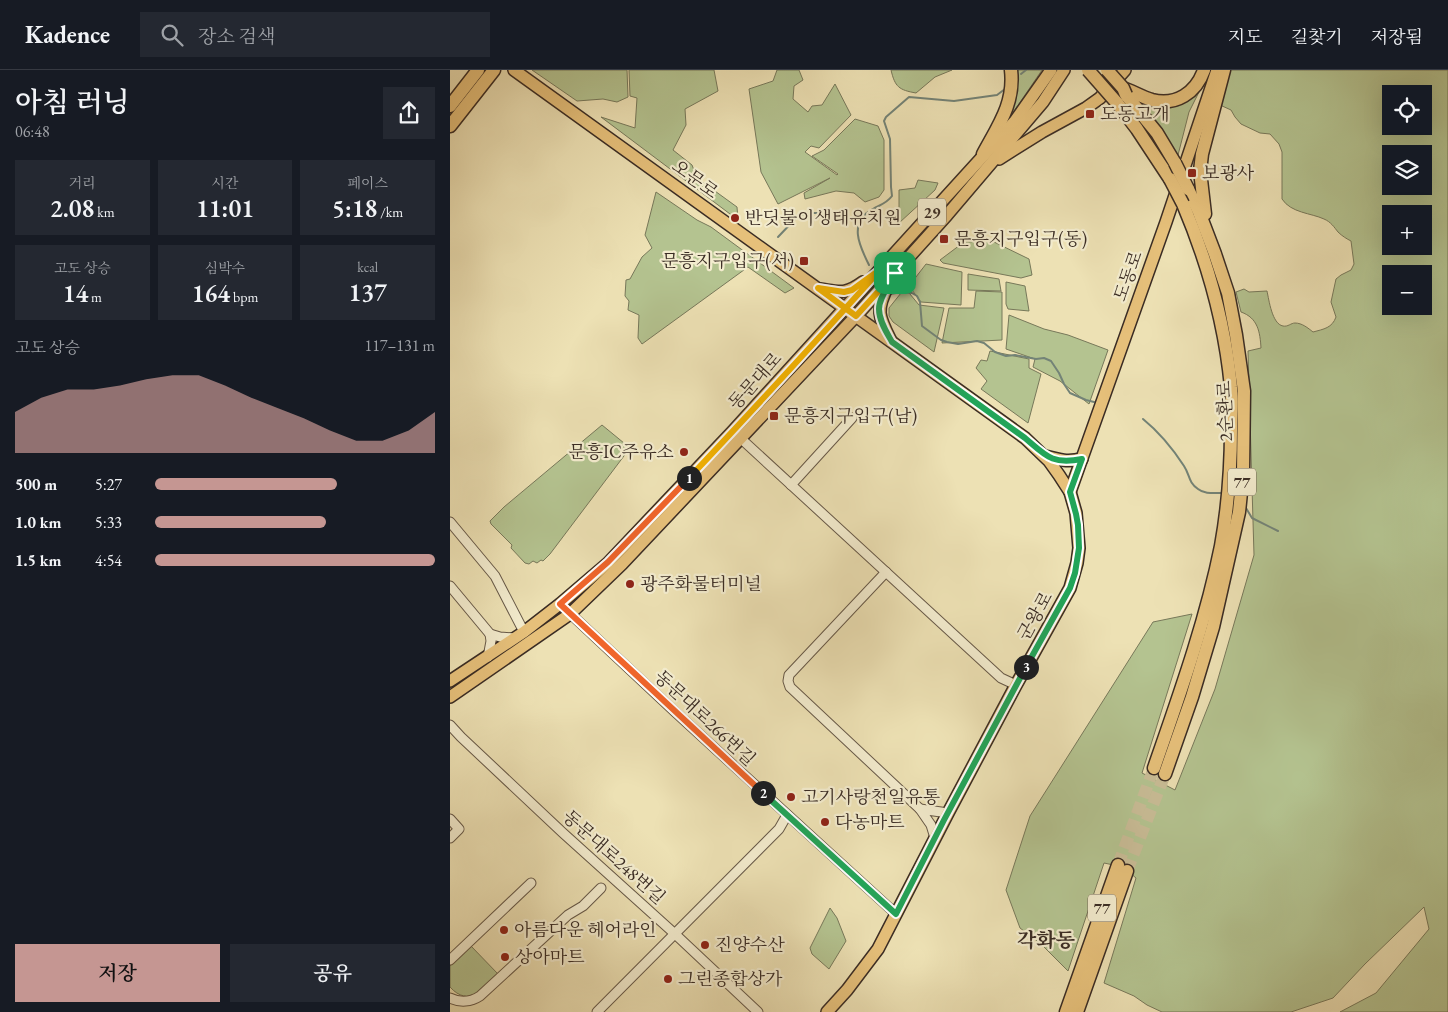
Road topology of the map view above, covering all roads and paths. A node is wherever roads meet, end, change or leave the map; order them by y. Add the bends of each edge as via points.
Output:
1 (478, 70) edge
2 (494, 70) edge
3 (1011, 70) edge
4 (1051, 70) edge
5 (1064, 70) edge
6 (1088, 70) edge
7 (1107, 70) edge
8 (1125, 70) edge
9 (1204, 70) edge
10 (1217, 70) edge
11 (1224, 70) edge
12 (516, 72) edge
13 (1124, 94) junction
14 (450, 106) edge
15 (450, 126) edge
16 (986, 160) junction
17 (1209, 238) junction
18 (881, 269) junction
19 (895, 273) junction
20 (818, 288) junction
21 (846, 308) junction
22 (856, 316) junction
23 (892, 342) junction
24 (852, 418) dead end
25 (737, 435) junction
26 (1044, 456) junction
27 (1082, 459) junction
28 (686, 481) junction
29 (791, 484) junction
30 (1070, 492) junction
31 (674, 509) junction
32 (450, 522) edge
33 (886, 572) junction
34 (450, 586) edge
35 (560, 604) junction
36 (570, 614) junction
37 (490, 634) junction
38 (520, 635) junction
39 (488, 657) junction
40 (450, 681) edge
41 (1016, 685) junction
42 (450, 697) edge
43 (450, 725) edge
44 (1154, 768) tunnel mouth
45 (1165, 774) tunnel mouth
46 (920, 809) junction
47 (948, 813) junction
48 (787, 815) junction
49 (450, 819) edge
50 (450, 838) edge
51 (935, 838) junction
52 (1122, 868) tunnel mouth
53 (531, 883) dead end
54 (601, 888) dead end
55 (896, 914) junction
56 (675, 934) junction
57 (1092, 952) junction
58 (450, 960) edge
59 (450, 998) edge
60 (597, 1012) edge
61 (758, 1012) edge
62 (827, 1012) edge
63 (1066, 1012) edge
64 (1077, 1012) edge

1 - 14 highway
2 - 15 highway
3 - 16 highway via 1011,93 1006,112
4 - 16 main road, 동문대로 / 29
5 - 16 main road, 동문대로 / 29 via 1043,102
6 - 13 highway, 2순환로 / 77, bridge
7 - 13 highway, 2순환로 / 77, bridge
8 - 16 main road, 동문대로 via 1100,98 1086,108
9 - 13 highway via 1192,90 1178,99 1158,101
10 - 27 main road, 도동로
11 - 17 highway via 1200,171
12 - 20 main road, 오문로
13 - 17 highway, 2순환로 / 77, bridge via 1157,133 1176,163
13 - 44 highway, 2순환로 / 77, bridge via 1136,129 1170,179 1196,234 1223,332 1232,388 1230,474 1221,546 1202,622
16 - 18 main road, 동문대로 / 29
16 - 19 main road, 동문대로 / 29 via 948,215
17 - 45 highway, 2순환로 / 77 via 1228,293 1236,335 1244,392 1243,473 1239,512 1213,627
18 - 20 main road via 852,290
18 - 21 main road, 동문대로 / 29
19 - 22 main road, 동문대로 / 29
19 - 23 main road via 879,309
20 - 21 main road, 오문로
21 - 22 main road, 오문로
21 - 25 main road, 동문대로 / 29
22 - 23 main road, 군왕로
22 - 25 main road, 동문대로 / 29
23 - 26 main road, 군왕로 via 1025,438
24 - 29 street
25 - 28 main road, 동문대로 / 29
25 - 29 street
25 - 31 main road, 동문대로 / 29
26 - 27 main road via 1068,462
26 - 30 main road, 군왕로
27 - 30 main road, 도동로
28 - 31 main road via 689,485 676,500
28 - 35 main road, 동문대로 / 29 via 608,562
29 - 33 street
30 - 41 main road, 군왕로 via 1078,525 1075,573 1070,588
31 - 36 main road, 동문대로 / 29
32 - 38 street via 495,576
33 - 41 street via 1001,678
33 - 46 street via 789,675 788,681 790,687
34 - 37 street
35 - 36 street, 동문대로266번길
35 - 38 main road, 동문대로 / 29
36 - 42 main road, 동문대로 / 29
36 - 48 street, 동문대로266번길
37 - 38 street via 500,637
37 - 39 street
38 - 39 main road, 동문대로 / 29
39 - 40 main road, 동문대로 / 29
41 - 47 main road, 군왕로
43 - 56 street, 동문대로248번길
46 - 47 street
46 - 51 street via 931,824
47 - 51 main road, 군왕로
48 - 55 street, 동문대로266번길
48 - 56 street via 779,830
49 - 50 street via 459,829
51 - 55 main road, 군왕로
52 - 57 highway, 77
53 - 58 street
54 - 59 street via 480,996 469,1001
55 - 62 main road, 군왕로 via 864,969
56 - 60 street
56 - 61 street, 동문대로248번길
57 - 63 highway, 77
57 - 64 highway, 77

